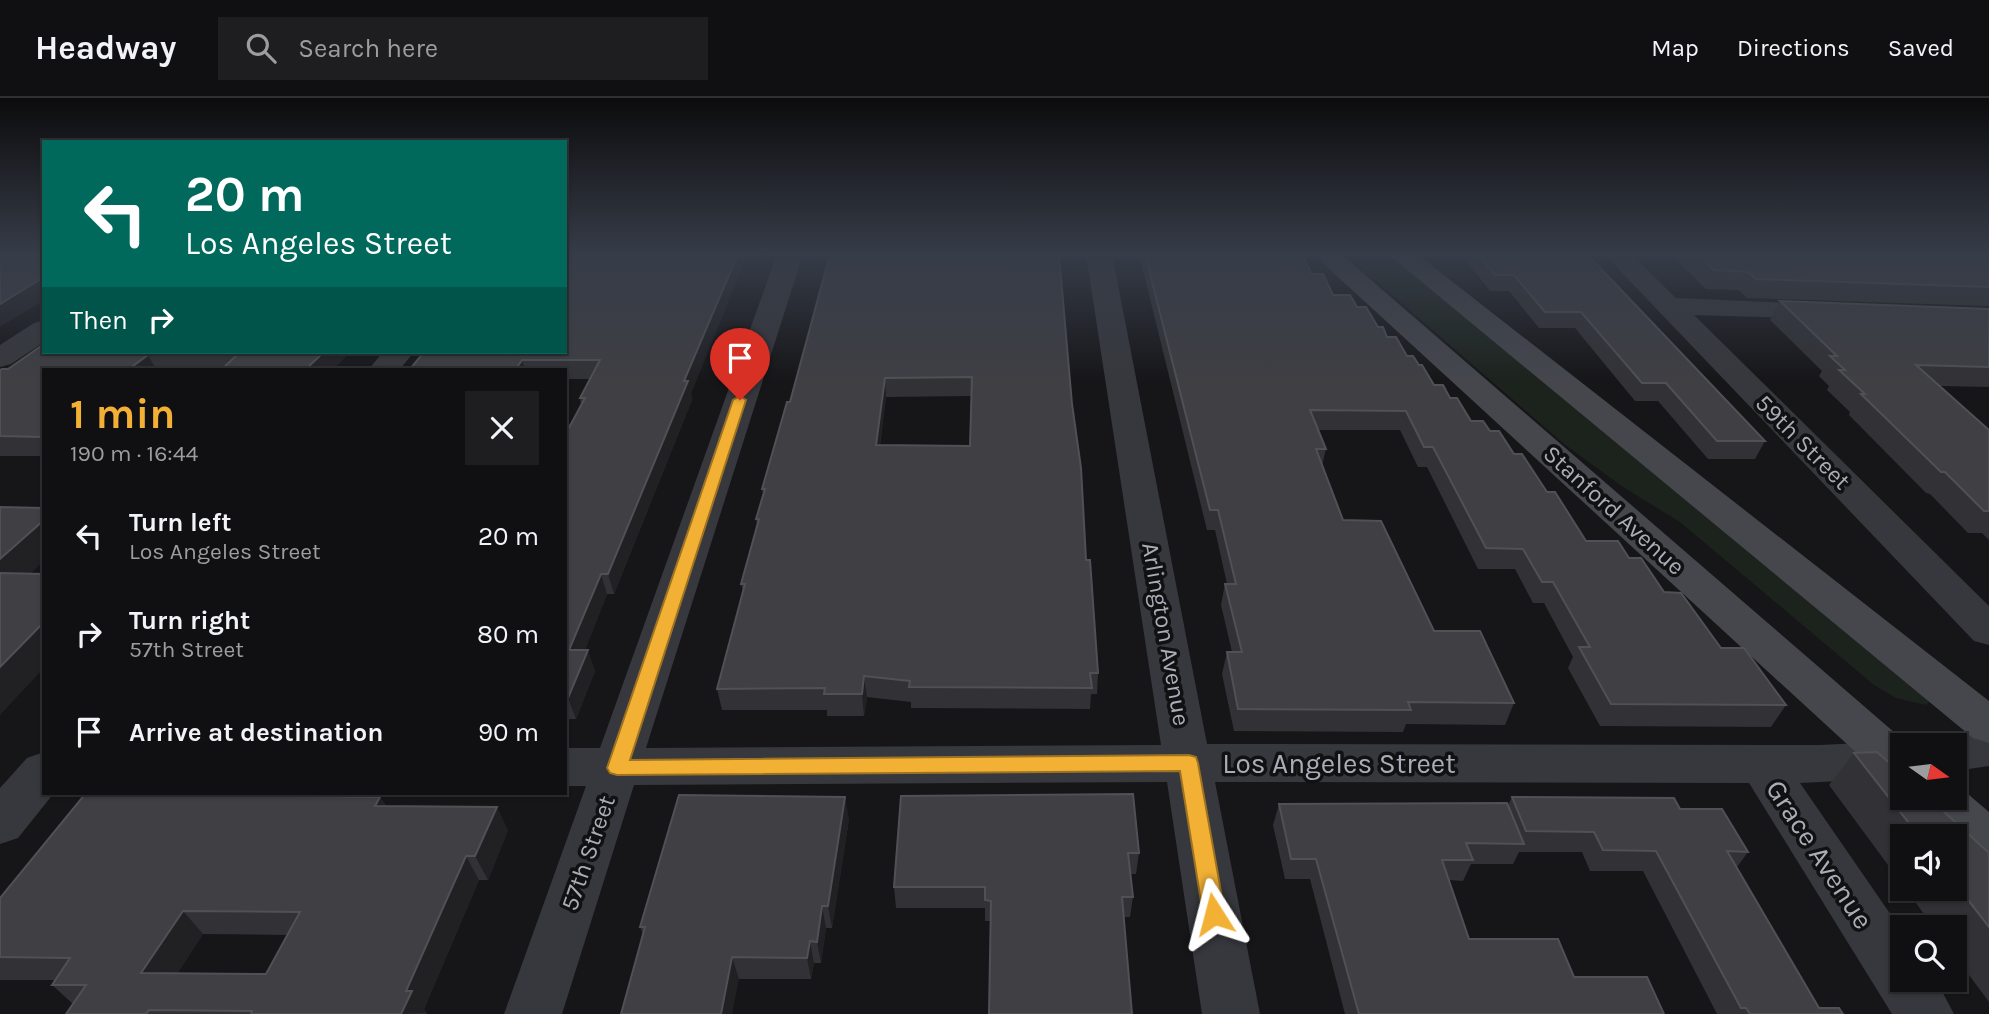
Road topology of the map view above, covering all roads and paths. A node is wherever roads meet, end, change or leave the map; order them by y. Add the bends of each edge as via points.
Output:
1 (776, 297) edge
2 (1107, 297) edge
3 (1374, 297) edge
4 (1454, 297) edge
5 (1660, 297) edge
6 (1669, 306) junction
7 (1860, 312) edge
8 (42, 329) edge
9 (397, 354) edge
10 (0, 358) edge
11 (385, 368) edge
12 (1989, 631) edge
13 (1989, 726) edge
14 (1989, 748) edge
15 (1967, 751) edge
16 (1890, 753) edge
17 (1890, 762) edge
18 (1189, 763) junction
19 (1762, 764) junction
20 (567, 767) edge
21 (617, 768) junction
22 (42, 773) edge
23 (1952, 810) edge
24 (0, 822) edge
25 (1989, 843) edge
26 (1890, 960) edge
27 (1911, 992) edge
28 (533, 1014) edge
29 (1231, 1014) edge
30 (1925, 1014) edge

1 - 21 street, 57th Street
2 - 18 street, Arlington Avenue
3 - 16 main road, Stanford Avenue
4 - 13 main road
5 - 6 street, 59th Street
6 - 7 street
6 - 12 street, 59th Street
8 - 10 street
9 - 11 street
14 - 15 street
17 - 19 street, Los Angeles Street
18 - 19 street, Los Angeles Street
18 - 21 street, Los Angeles Street
18 - 29 street, Arlington Avenue
19 - 26 street, Grace Avenue
20 - 21 street, Los Angeles Street
21 - 28 street, 57th Street
22 - 24 street
23 - 25 main road
27 - 30 street, Grace Avenue

